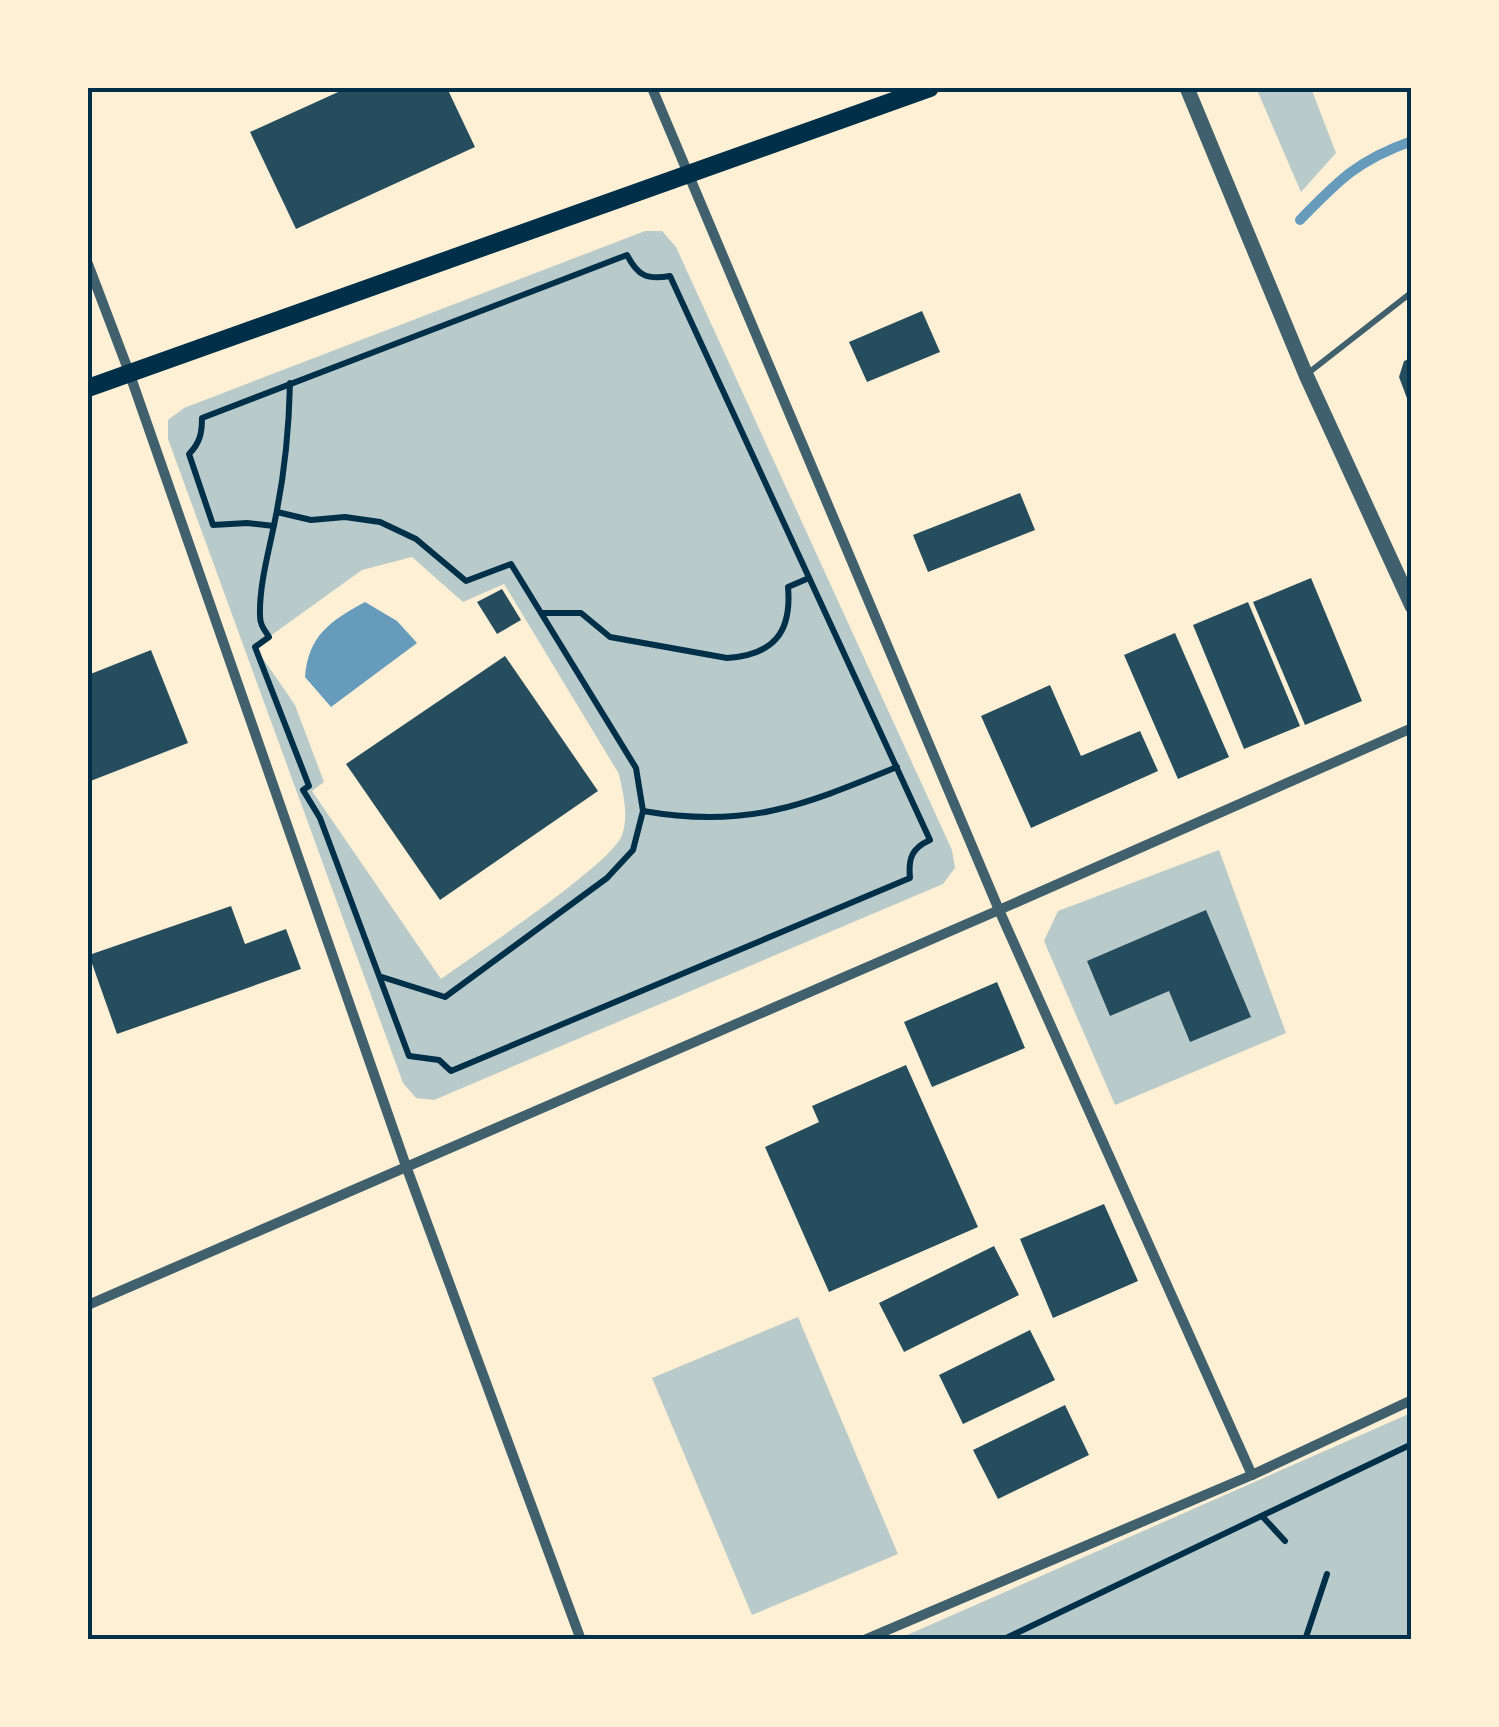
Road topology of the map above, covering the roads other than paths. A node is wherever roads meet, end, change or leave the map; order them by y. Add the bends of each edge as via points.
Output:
1 (652, 88) edge
2 (930, 88) edge
3 (1187, 88) edge
4 (688, 174) junction
5 (88, 264) edge
6 (1412, 292) edge
7 (130, 372) junction
8 (1306, 374) junction
9 (88, 388) edge
10 (1412, 606) edge
11 (1412, 728) edge
12 (999, 910) junction
13 (406, 1166) junction
14 (88, 1305) edge
15 (1412, 1400) edge
16 (1252, 1475) junction
17 (581, 1640) edge
18 (864, 1640) edge

1 - 4 street
2 - 4 main road
3 - 8 street
4 - 7 main road
4 - 12 street
5 - 7 street
6 - 8 lane
7 - 9 main road
7 - 13 street
8 - 10 street
11 - 12 street
12 - 13 street
12 - 16 street
13 - 14 street
13 - 17 street
15 - 16 street
16 - 18 street

